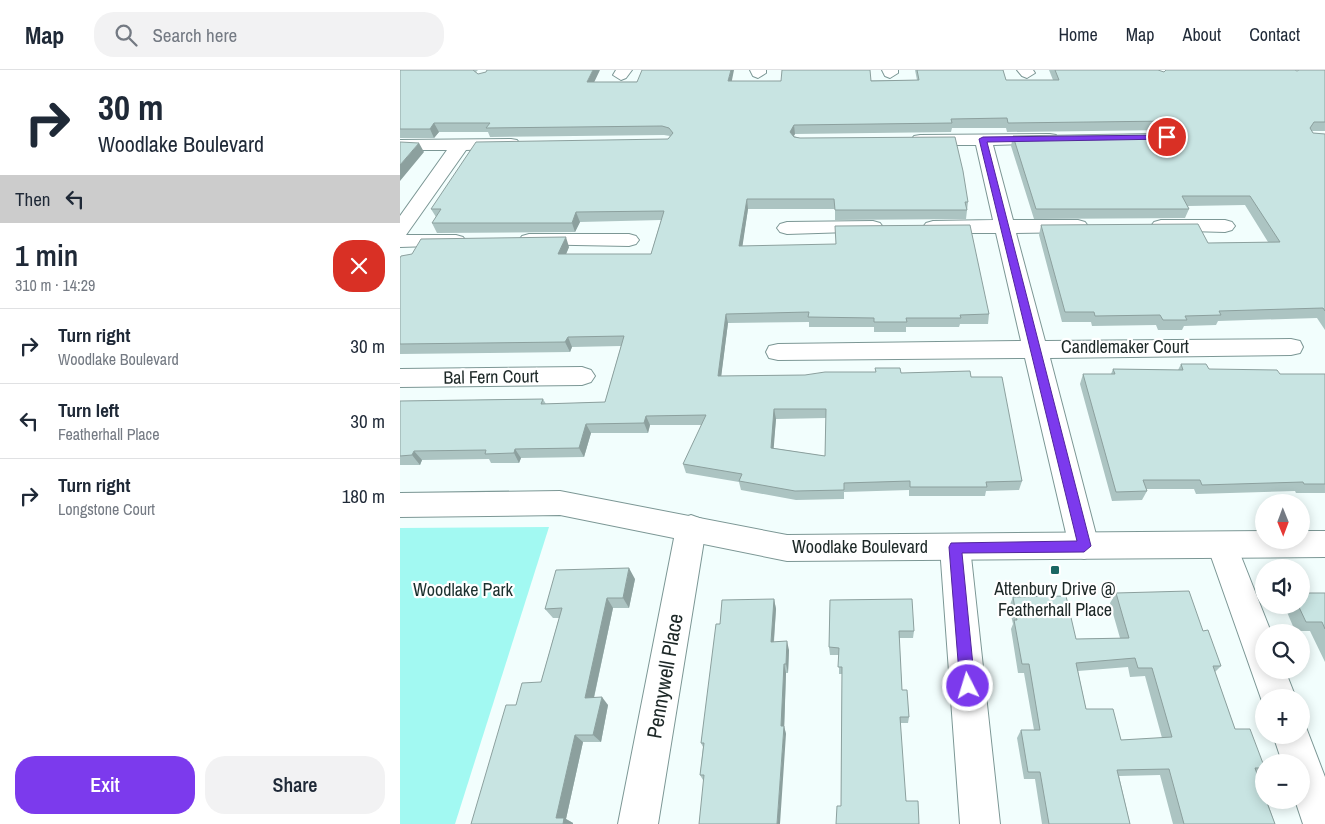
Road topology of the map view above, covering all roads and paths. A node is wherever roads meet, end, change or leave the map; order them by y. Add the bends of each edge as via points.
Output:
1 (1070, 138) edge
2 (983, 139) junction
3 (906, 140) edge
4 (528, 144) edge
5 (400, 145) edge
6 (460, 145) junction
7 (1100, 226) edge
8 (1139, 226) edge
9 (1225, 226) dead end
10 (1004, 227) junction
11 (787, 228) dead end
12 (400, 230) edge
13 (629, 240) dead end
14 (400, 241) edge
15 (480, 241) edge
16 (510, 241) edge
17 (1291, 347) dead end
18 (1035, 348) junction
19 (778, 352) dead end
20 (582, 376) dead end
21 (400, 378) edge
22 (400, 505) edge
23 (692, 528) junction
24 (1325, 544) edge
25 (1222, 545) junction
26 (1084, 546) junction
27 (955, 547) junction
28 (1255, 635) edge
29 (1310, 787) edge
30 (638, 824) edge
31 (980, 824) edge
32 (1324, 824) edge

1 - 2 street
2 - 3 street
2 - 10 street
4 - 6 street
5 - 6 street
6 - 12 street
7 - 10 street
8 - 9 street
10 - 11 street
10 - 18 street
13 - 16 street
14 - 15 street
17 - 18 street, Candlemaker Court
18 - 19 street, Candlemaker Court
18 - 26 street
20 - 21 street, Bal Fern Court
22 - 23 street, Woodlake Boulevard via 560,503
23 - 27 street, Woodlake Boulevard via 787,548
23 - 30 street, Pennywell Place
24 - 25 street, Woodlake Boulevard
25 - 26 street, Woodlake Boulevard
25 - 28 street
26 - 27 street, Woodlake Boulevard
27 - 31 street
29 - 32 street

